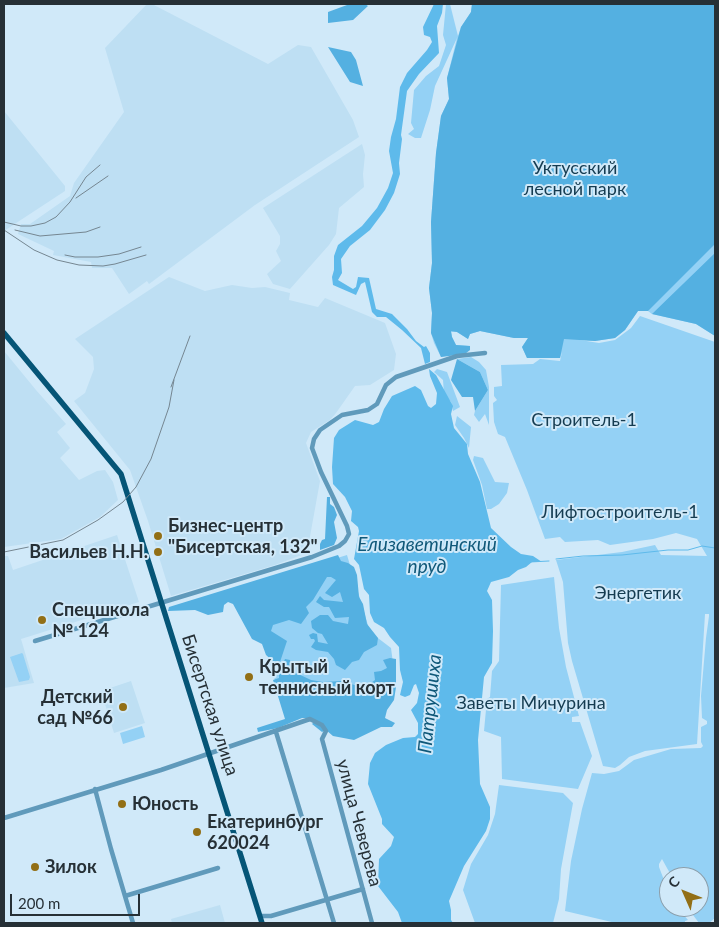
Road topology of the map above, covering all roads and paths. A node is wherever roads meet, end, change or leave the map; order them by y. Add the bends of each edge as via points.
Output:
1 (4, 333) edge
2 (485, 353) dead end
3 (161, 602) junction
4 (35, 641) dead end
5 (276, 732) junction
6 (210, 754) junction
7 (95, 789) junction
8 (4, 818) edge
9 (218, 868) dead end
10 (363, 889) junction
11 (125, 896) junction
12 (327, 900) junction
13 (260, 916) junction
14 (133, 923) edge
15 (262, 923) edge
16 (334, 923) edge
17 (372, 923) edge

1 - 3 main road, Бисертская улица via 121,474
2 - 3 street via 457,356 396,377 386,385 377,404 368,410 342,415 320,430 312,448 349,534 339,546
3 - 4 street
3 - 6 main road, Бисертская улица
5 - 6 street
5 - 10 street, улица Чеверева via 310,719 326,731 322,739
5 - 12 street
6 - 7 street
6 - 13 main road, Бисертская улица
7 - 8 street
7 - 11 street
9 - 11 street
10 - 12 street
10 - 17 street, улица Чеверева
11 - 14 street
12 - 13 street via 271,916
12 - 16 street
13 - 15 main road, Бисертская улица

